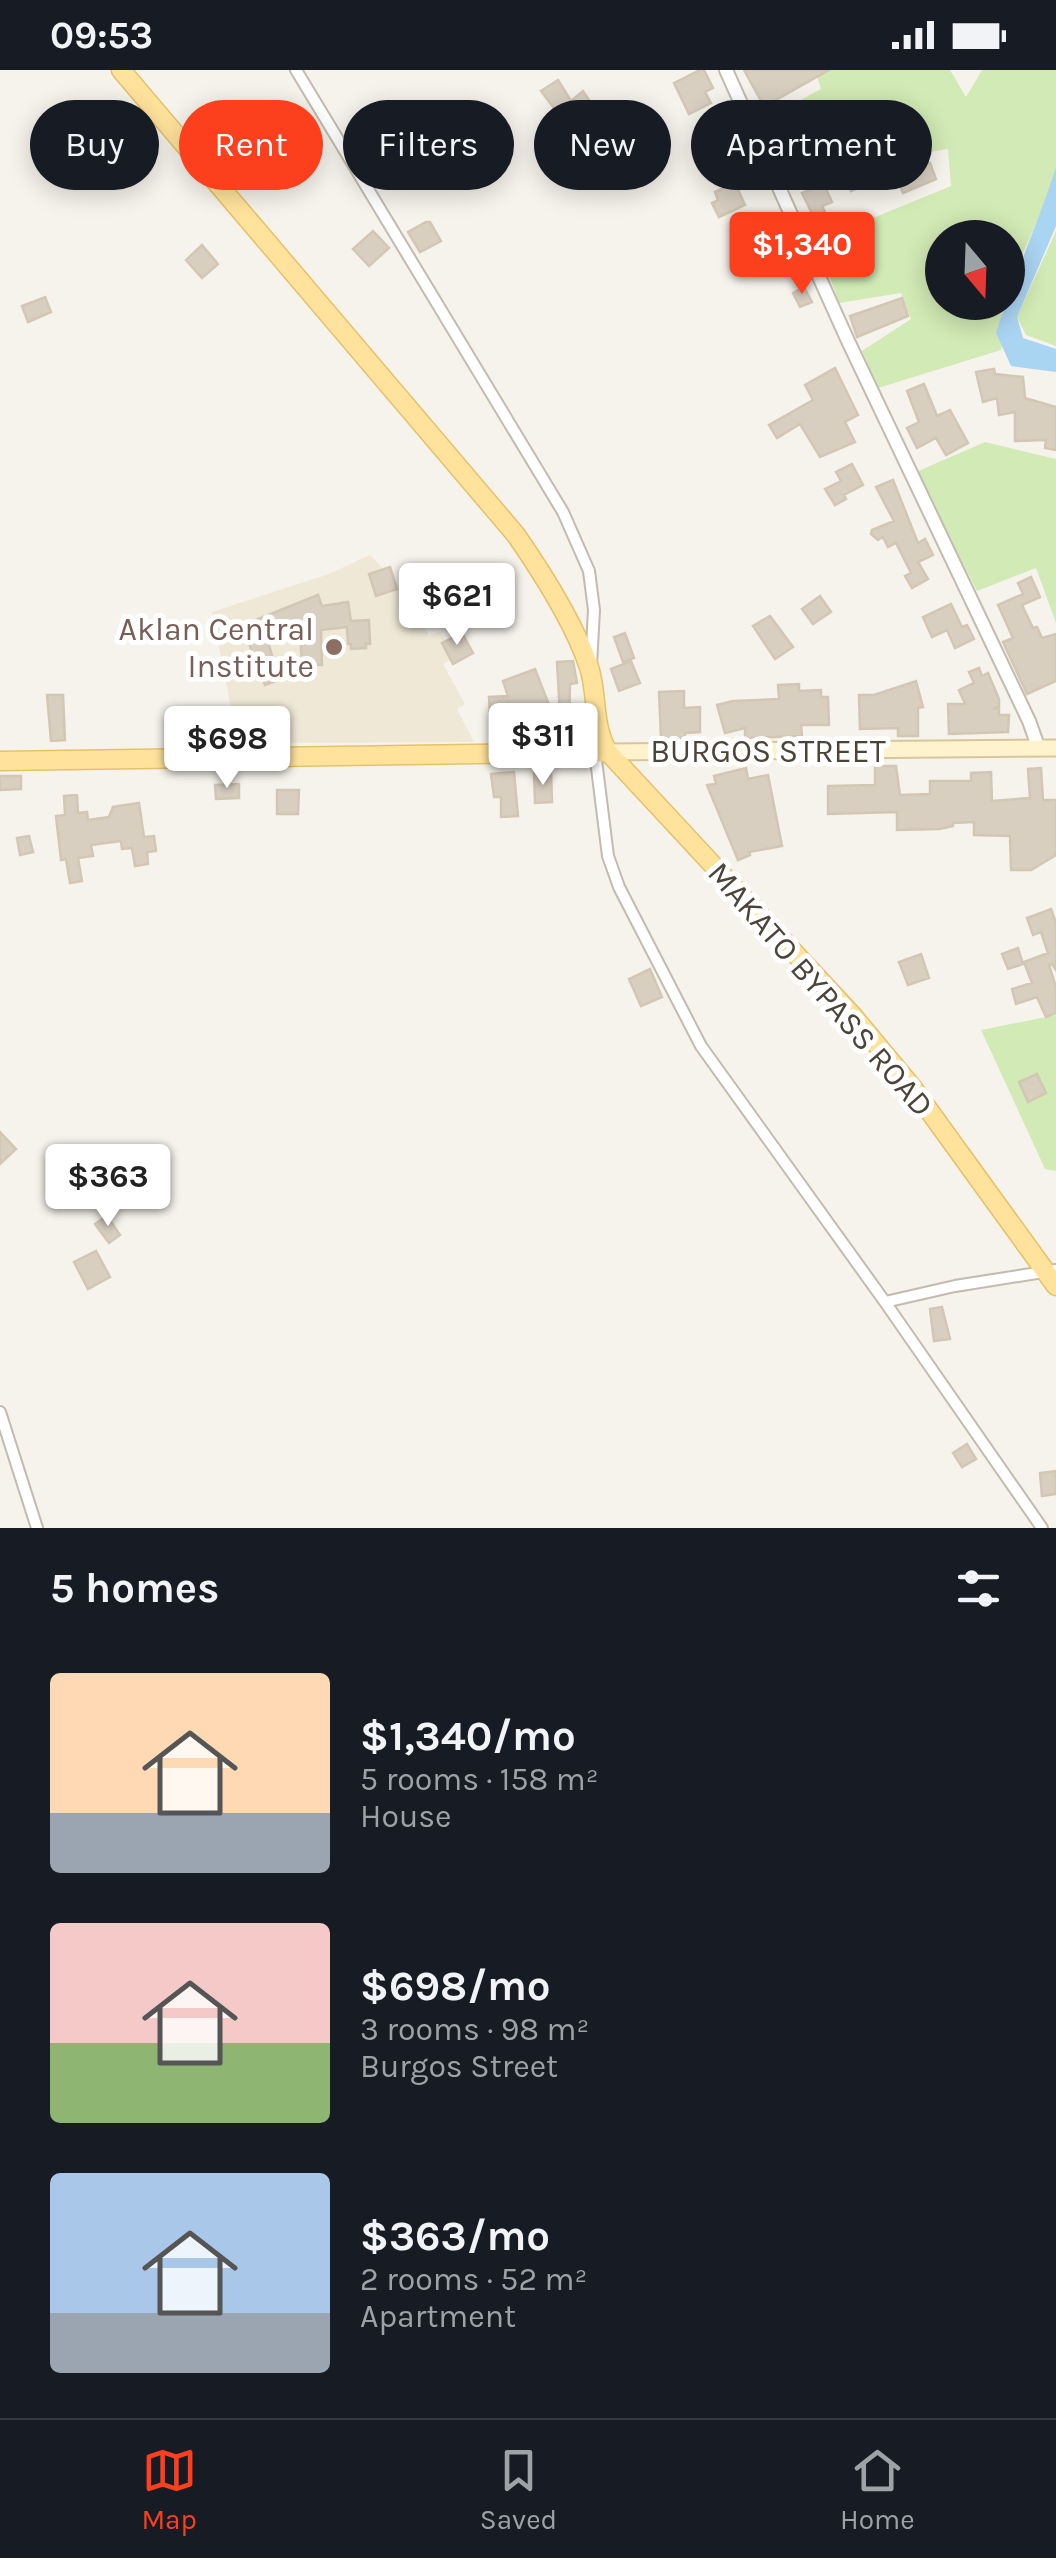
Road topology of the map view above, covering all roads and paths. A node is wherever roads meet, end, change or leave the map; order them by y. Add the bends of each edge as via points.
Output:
1 (121, 70) edge
2 (296, 70) edge
3 (726, 70) edge
4 (590, 671) junction
5 (1048, 748) edge
6 (601, 752) junction
7 (0, 761) edge
8 (1053, 1276) edge
9 (886, 1302) junction
10 (0, 1412) edge
11 (38, 1528) edge
12 (1042, 1528) edge

1 - 4 main road via 516,535
2 - 4 street via 563,512 589,570
3 - 5 street via 848,340
4 - 6 main road
5 - 6 main road, BURGOS STREET
6 - 7 main road, BURGOS STREET
6 - 8 main road, MAKATO BYPASS ROAD via 853,1016
6 - 9 street via 608,856 692,1029
8 - 9 street via 955,1286
9 - 12 street
10 - 11 street

